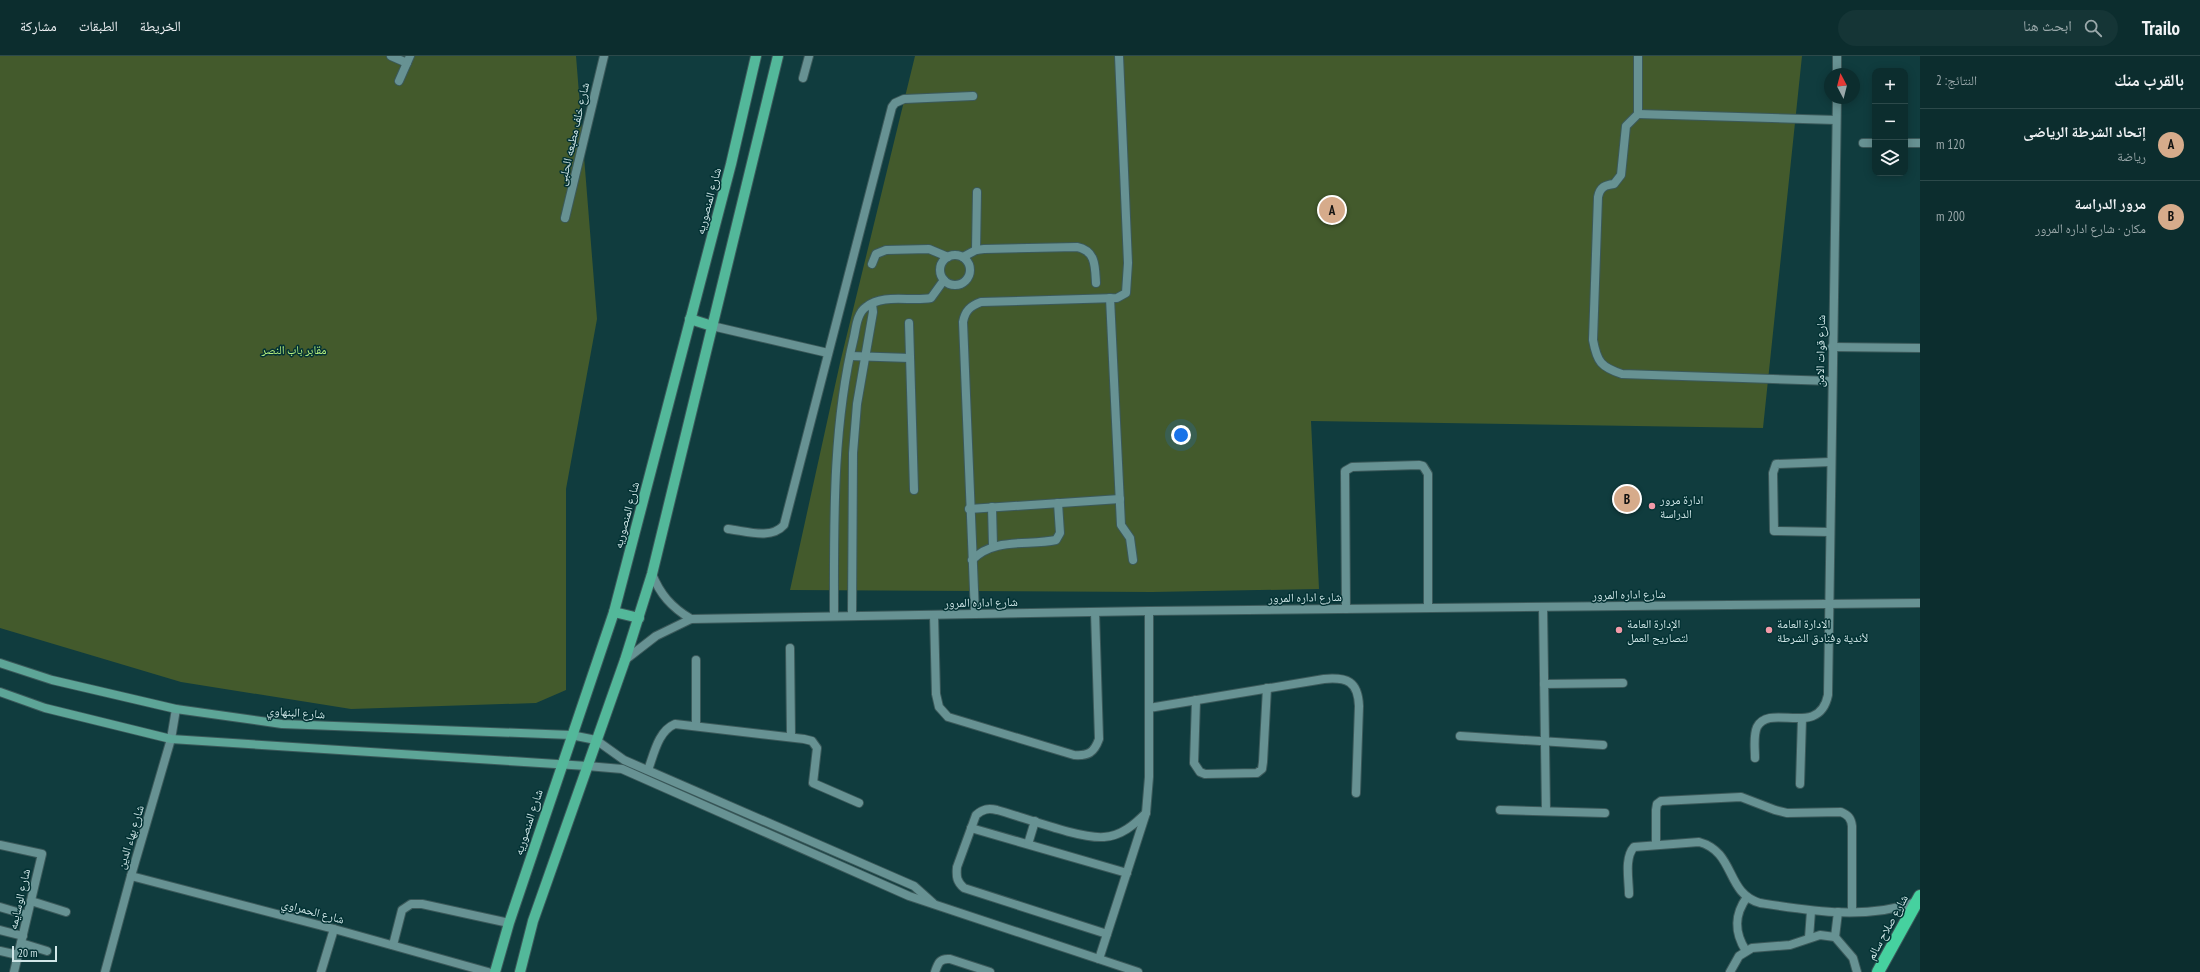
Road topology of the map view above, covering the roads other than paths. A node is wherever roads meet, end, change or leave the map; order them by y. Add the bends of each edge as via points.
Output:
1 (391, 56) edge
2 (604, 56) edge
3 (756, 56) edge
4 (778, 56) edge
5 (809, 56) edge
6 (1119, 56) edge
7 (1638, 56) edge
8 (1837, 56) edge
9 (408, 59) edge
10 (1837, 68) edge
11 (803, 78) dead end
12 (399, 81) dead end
13 (973, 96) dead end
14 (1836, 104) edge
15 (1638, 114) junction
16 (1836, 120) junction
17 (1863, 143) dead end
18 (1872, 143) edge
19 (1908, 143) edge
20 (1920, 143) edge
21 (977, 192) dead end
22 (565, 218) dead end
23 (976, 250) junction
24 (948, 257) junction
25 (963, 257) junction
26 (872, 264) dead end
27 (944, 280) junction
28 (1096, 283) dead end
29 (1110, 298) junction
30 (872, 304) junction
31 (690, 320) junction
32 (909, 323) dead end
33 (712, 326) junction
34 (1832, 347) junction
35 (1920, 348) edge
36 (828, 354) junction
37 (850, 356) junction
38 (865, 357) junction
39 (910, 358) junction
40 (1832, 381) junction
41 (1830, 462) junction
42 (914, 490) dead end
43 (1120, 499) junction
44 (1058, 503) junction
45 (992, 507) junction
46 (969, 509) junction
47 (728, 529) dead end
48 (1829, 532) junction
49 (993, 546) junction
50 (972, 560) junction
51 (1132, 560) dead end
52 (652, 574) junction
53 (1920, 603) edge
54 (1828, 604) junction
55 (1543, 607) junction
56 (1428, 608) junction
57 (1346, 609) junction
58 (1149, 611) junction
59 (614, 612) junction
60 (1094, 612) junction
61 (975, 614) junction
62 (852, 615) junction
63 (934, 615) junction
64 (834, 616) junction
65 (639, 618) junction
66 (691, 619) junction
67 (790, 648) dead end
68 (625, 660) junction
69 (696, 660) dead end
70 (0, 662) edge
71 (1623, 683) dead end
72 (1544, 684) junction
73 (1267, 688) junction
74 (0, 692) edge
75 (1196, 700) junction
76 (1149, 708) junction
77 (176, 709) junction
78 (1802, 718) junction
79 (696, 726) junction
80 (571, 735) junction
81 (1460, 736) dead end
82 (791, 737) junction
83 (171, 739) junction
84 (596, 740) junction
85 (1545, 741) junction
86 (1603, 745) dead end
87 (1755, 758) dead end
88 (562, 764) junction
89 (587, 766) junction
90 (648, 770) junction
91 (1800, 784) dead end
92 (1356, 794) dead end
93 (859, 803) dead end
94 (1500, 810) dead end
95 (1546, 811) junction
96 (1146, 813) junction
97 (1605, 813) dead end
98 (1036, 821) junction
99 (971, 828) junction
100 (1028, 844) junction
101 (1656, 844) junction
102 (0, 846) edge
103 (1127, 873) junction
104 (131, 876) junction
105 (1629, 894) dead end
106 (1746, 897) junction
107 (1918, 899) edge
108 (31, 901) junction
109 (933, 903) junction
110 (0, 907) edge
111 (1811, 911) junction
112 (66, 912) dead end
113 (1838, 912) junction
114 (1852, 912) junction
115 (27, 915) junction
116 (508, 923) junction
117 (334, 929) junction
118 (0, 930) edge
119 (1107, 934) junction
120 (1836, 937) junction
121 (1809, 938) junction
122 (22, 940) junction
123 (392, 945) junction
124 (0, 951) edge
125 (47, 951) dead end
126 (1746, 951) junction
127 (18, 956) junction
128 (1099, 959) junction
129 (14, 972) edge
130 (106, 972) edge
131 (321, 972) edge
132 (488, 972) edge
133 (495, 972) edge
134 (520, 972) edge
135 (935, 972) edge
136 (990, 972) edge
137 (1138, 972) edge
138 (1730, 972) edge
139 (1857, 972) edge
140 (1878, 972) edge

1 - 9 street
2 - 22 street, شارع خلف مطبعه الحلبى
3 - 31 main road, شارع المنصوريه
4 - 33 main road
5 - 11 street
6 - 29 street via 1128,287 1122,296
7 - 15 street
8 - 10 street
9 - 12 street
13 - 36 street via 904,99 892,107
14 - 16 street, شارع قوات الامن
15 - 16 street
15 - 40 street via 1631,118 1626,126 1619,180 1599,191 1593,340 1596,357 1607,369 1622,374
16 - 34 street, شارع قوات الامن
17 - 18 street
19 - 20 street
21 - 23 street
23 - 25 street
23 - 28 street via 1084,248 1093,258
24 - 25 street
24 - 26 street via 929,249 886,250 876,254
24 - 27 street via 940,267 940,274
25 - 27 street via 970,268 967,280 955,285
27 - 30 street via 931,298 884,300
29 - 43 street
29 - 46 street via 981,302 968,309 962,322
30 - 37 street via 866,306 859,317
30 - 38 street via 873,312
31 - 33 main road
31 - 59 main road, شارع المنصوريه
32 - 39 street
33 - 36 street
33 - 52 main road
34 - 35 street
34 - 40 street, شارع قوات الامن
36 - 47 street via 784,525 768,534
37 - 38 street
37 - 64 street via 834,501
38 - 39 street
38 - 62 street via 857,404 853,453
39 - 42 street
40 - 41 street, شارع قوات الامن
41 - 48 street, شارع قوات الامن
41 - 48 street via 1776,464 1772,473 1774,531
43 - 44 street
43 - 51 street via 1121,528 1130,538
44 - 45 street
44 - 49 street via 1060,533 1056,540
45 - 46 street
45 - 49 street
46 - 50 street
48 - 54 street, شارع قوات الامن
49 - 50 street
50 - 61 street
52 - 65 main road
52 - 66 street via 666,601
53 - 54 street, شارع اداره المرور
54 - 55 street, شارع اداره المرور
54 - 78 street, شارع قوات الامن via 1826,704 1812,717
55 - 56 street, شارع اداره المرور
55 - 72 street
56 - 57 street, شارع اداره المرور
56 - 57 street via 1428,474 1423,466 1419,465 1352,467 1345,471
57 - 58 street, شارع اداره المرور
58 - 60 street, شارع اداره المرور
58 - 76 street
59 - 65 main road
59 - 80 main road, شارع المنصوريه
60 - 61 street, شارع اداره المرور
60 - 63 street via 1099,739 1095,750 1085,756 1074,755 948,717 939,707 936,694
61 - 63 street, شارع اداره المرور
62 - 63 street, شارع اداره المرور
62 - 64 street, شارع اداره المرور
64 - 66 street, شارع اداره المرور
65 - 68 main road
66 - 68 street, شارع اداره المرور via 656,636
67 - 82 street
68 - 84 main road
69 - 79 street
70 - 77 main road, شارع البنهاوي via 52,680
71 - 72 street
72 - 85 street
73 - 75 street
73 - 75 street via 1263,762 1257,773 1205,774 1196,768
73 - 92 street via 1330,678 1350,682 1358,692 1359,706
74 - 83 main road via 44,708
75 - 76 street
76 - 96 street
77 - 80 main road, شارع البنهاوي via 282,724
77 - 83 street, شارع بهاء الدين
78 - 87 street, شارع قوات الامن via 1765,719 1758,726 1755,735
78 - 91 street
79 - 82 street
79 - 90 street via 675,724 668,727 663,733
80 - 84 main road, شارع البنهاوي
80 - 88 main road, شارع المنصوريه
81 - 85 street
82 - 93 street via 812,741 817,748 812,780 815,785
83 - 88 main road
83 - 104 street, شارع بهاء الدين
84 - 89 main road
84 - 90 street via 624,760
85 - 86 street
85 - 95 street
88 - 89 main road
88 - 116 main road, شارع المنصوريه
89 - 109 street via 622,769 909,896
89 - 134 main road via 533,921
90 - 109 street via 902,880 925,893
94 - 95 street
95 - 97 street
96 - 98 street via 1134,825 1120,833 1104,837 1088,836
96 - 103 street
98 - 99 street via 990,808 976,815
98 - 100 street
99 - 100 street
99 - 119 street via 956,875 964,888
100 - 103 street
101 - 105 street via 1634,847 1629,852
101 - 106 street via 1709,844 1718,851
101 - 114 street via 1657,804 1666,800 1741,797 1787,813 1841,812 1851,820 1852,826
102 - 108 street, شارع الوسايمه via 42,854
103 - 119 street
104 - 117 street, شارع الحمراوي
104 - 130 street, شارع بهاء الدين
106 - 111 street via 1760,903
106 - 126 street via 1740,907 1736,924 1739,941
107 - 114 street via 1891,910
107 - 140 highway, شارع صلاح سالم
108 - 112 street
108 - 115 street, شارع الوسايمه
109 - 128 street
110 - 115 street
111 - 113 street
111 - 121 street
113 - 114 street
113 - 120 street
115 - 122 street, شارع الوسايمه
116 - 123 street via 422,904 411,904 402,910
116 - 133 main road, شارع المنصوريه
117 - 123 street, شارع الحمراوي
117 - 131 street
118 - 122 street
119 - 128 street
120 - 121 street via 1820,935
120 - 139 street via 1853,958
121 - 126 street via 1790,945 1759,947
122 - 125 street
122 - 127 street, شارع الوسايمه
123 - 132 street, شارع الحمراوي
124 - 127 street
126 - 138 street via 1739,956
127 - 129 street, شارع الوسايمه
128 - 137 street
135 - 136 street via 939,962 944,958

